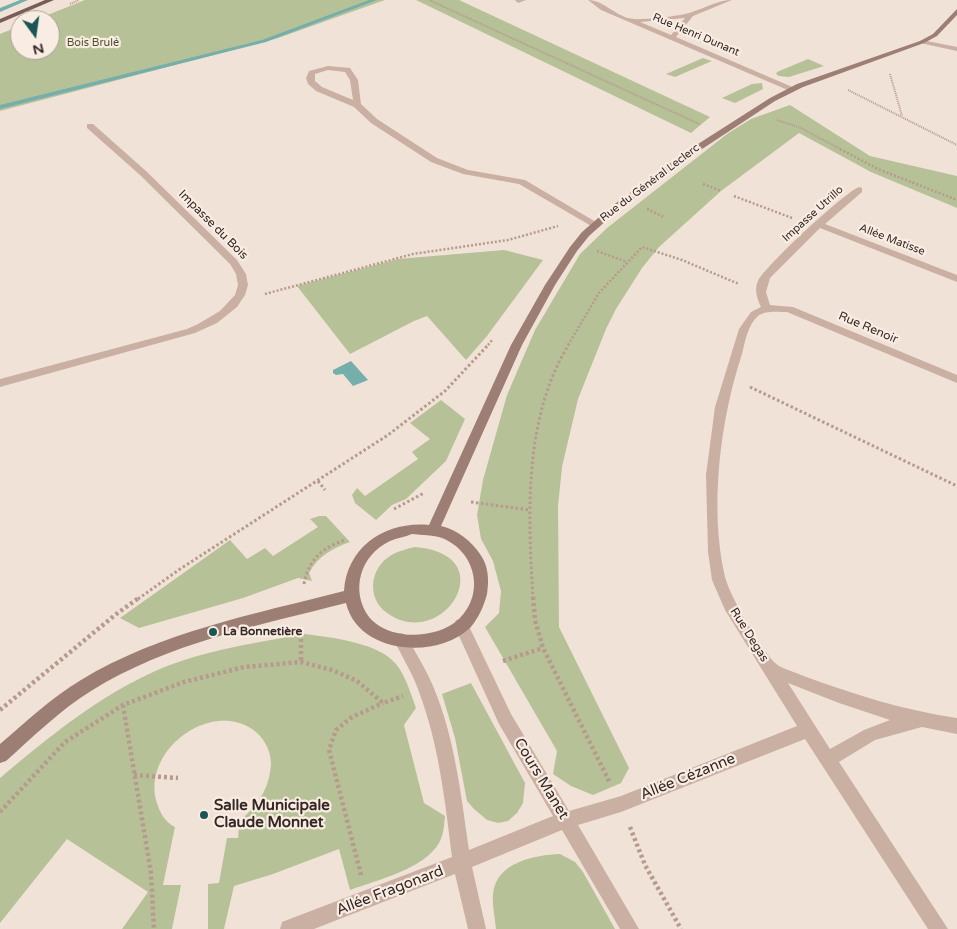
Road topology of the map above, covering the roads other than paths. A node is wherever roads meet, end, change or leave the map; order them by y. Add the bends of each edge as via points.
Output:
1 (51, 0) edge
2 (591, 0) edge
3 (729, 0) edge
4 (957, 10) edge
5 (691, 15) junction
6 (0, 21) edge
7 (632, 21) junction
8 (672, 38) junction
9 (922, 42) junction
10 (957, 49) edge
11 (793, 89) junction
12 (357, 106) junction
13 (90, 126) dead end
14 (859, 190) dead end
15 (818, 224) junction
16 (596, 225) junction
17 (957, 279) edge
18 (767, 308) junction
19 (957, 379) edge
20 (0, 383) edge
21 (433, 530) junction
22 (350, 596) junction
23 (461, 625) junction
24 (401, 640) junction
25 (770, 669) junction
26 (921, 722) junction
27 (957, 726) edge
28 (808, 730) junction
29 (0, 754) edge
30 (828, 760) junction
31 (566, 820) junction
32 (462, 863) junction
33 (289, 929) edge
34 (477, 929) edge
35 (630, 929) edge
36 (939, 929) edge

1 - 6 main road
2 - 7 street, Rue Henri Dunant via 603,10
3 - 5 street
4 - 9 street, Rue du Général Leclerc via 935,35
5 - 7 street
5 - 8 street
7 - 8 street, Rue Henri Dunant
8 - 11 street, Rue Henri Dunant
9 - 10 street
9 - 11 street, Rue du Général Leclerc
11 - 16 street, Rue du Général Leclerc via 717,132
12 - 12 street via 354,80 347,70 328,68 312,74 311,82 319,88
12 - 16 street via 374,121 434,160 461,170 522,182
13 - 20 street, Impasse du Bois via 224,251 241,272 241,294 216,320 191,331
14 - 15 street, Impasse Utrillo
15 - 17 street, Allée Matisse
15 - 18 street, Impasse Utrillo via 763,281 761,291
16 - 21 street, Rue du Général Leclerc via 578,244 535,310 491,396
18 - 19 street, Rue Renoir via 789,310
18 - 25 street, Rue Degas via 756,312 748,322 729,376 712,466 711,519 719,580 731,606
21 - 22 street via 401,531 372,544 354,568
21 - 23 street via 465,544 479,562 483,584 477,606
22 - 24 street via 363,622 380,634
22 - 29 street via 213,632 135,660 65,699
23 - 24 street via 439,637 414,642
23 - 31 street, Cours Manet via 505,719
24 - 32 street via 426,688 439,728
25 - 26 street
25 - 28 street, Rue Degas
26 - 27 street
26 - 30 street via 878,730 853,742
28 - 30 street, Rue Degas
28 - 31 street, Allée Cézanne via 621,804
30 - 36 street, Rue Degas
31 - 32 street, Allée Fragonard
31 - 35 street, Cours Manet
32 - 33 street, Allée Fragonard
32 - 34 street

